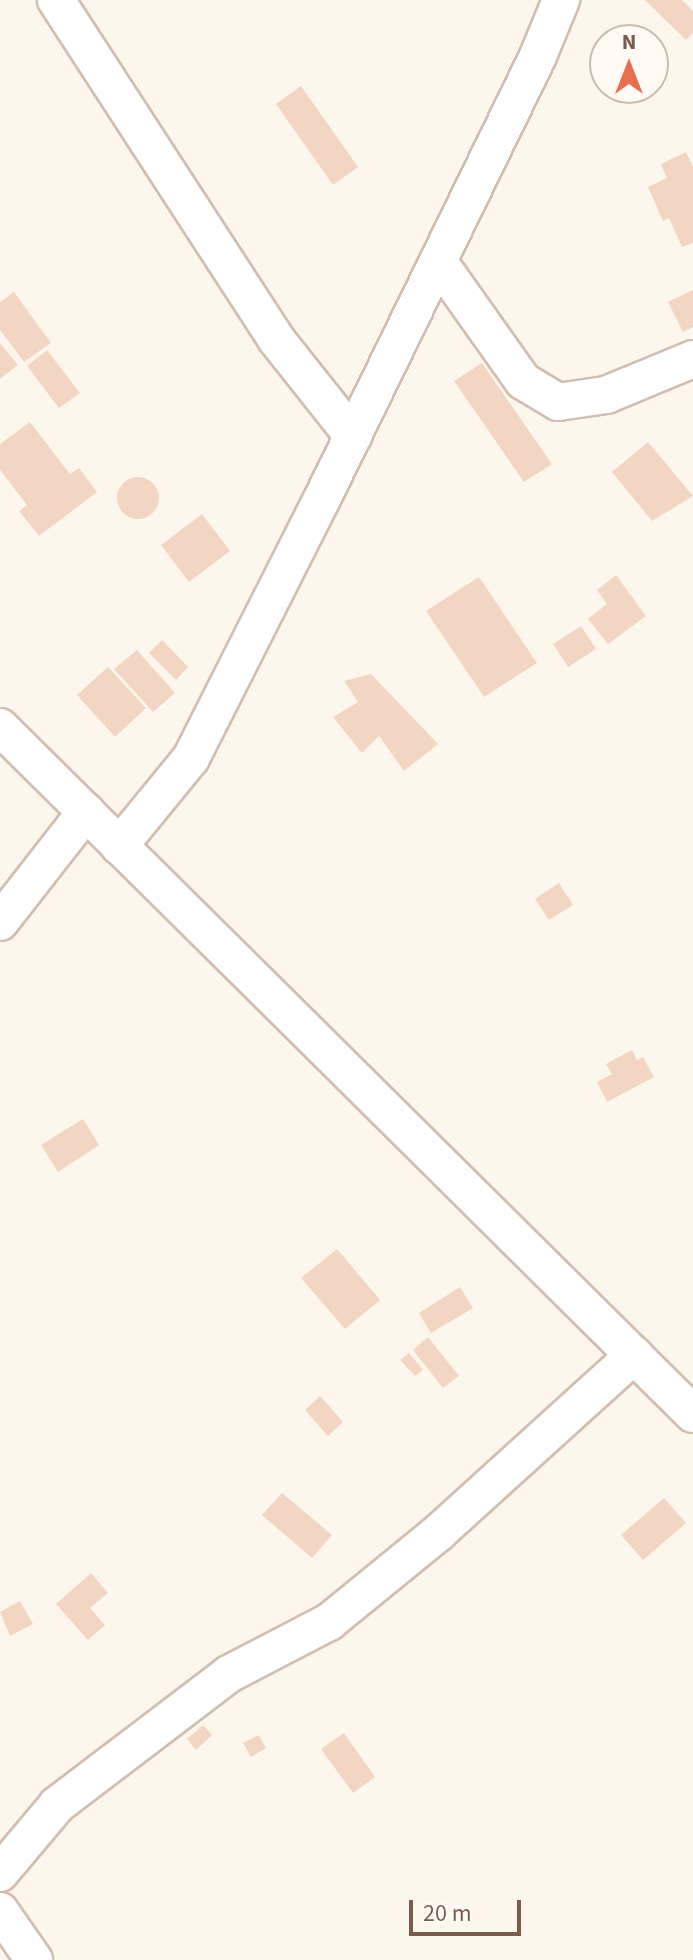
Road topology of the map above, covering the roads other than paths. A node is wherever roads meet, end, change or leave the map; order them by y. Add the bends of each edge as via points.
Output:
1 (56, 0) edge
2 (561, 0) edge
3 (438, 261) junction
4 (693, 359) edge
5 (353, 436) junction
6 (0, 727) edge
7 (86, 812) junction
8 (119, 846) junction
9 (0, 922) edge
10 (634, 1355) junction
11 (693, 1414) edge
12 (0, 1873) edge
13 (0, 1911) edge
14 (34, 1960) edge

1 - 5 street via 276,339
2 - 3 street
3 - 4 street via 523,381 558,402 606,395
3 - 5 street
5 - 8 street via 191,758
6 - 7 street
7 - 8 street
7 - 9 street
8 - 10 street
10 - 11 street
10 - 12 street via 438,1533 329,1622 229,1674 57,1805
13 - 14 street

